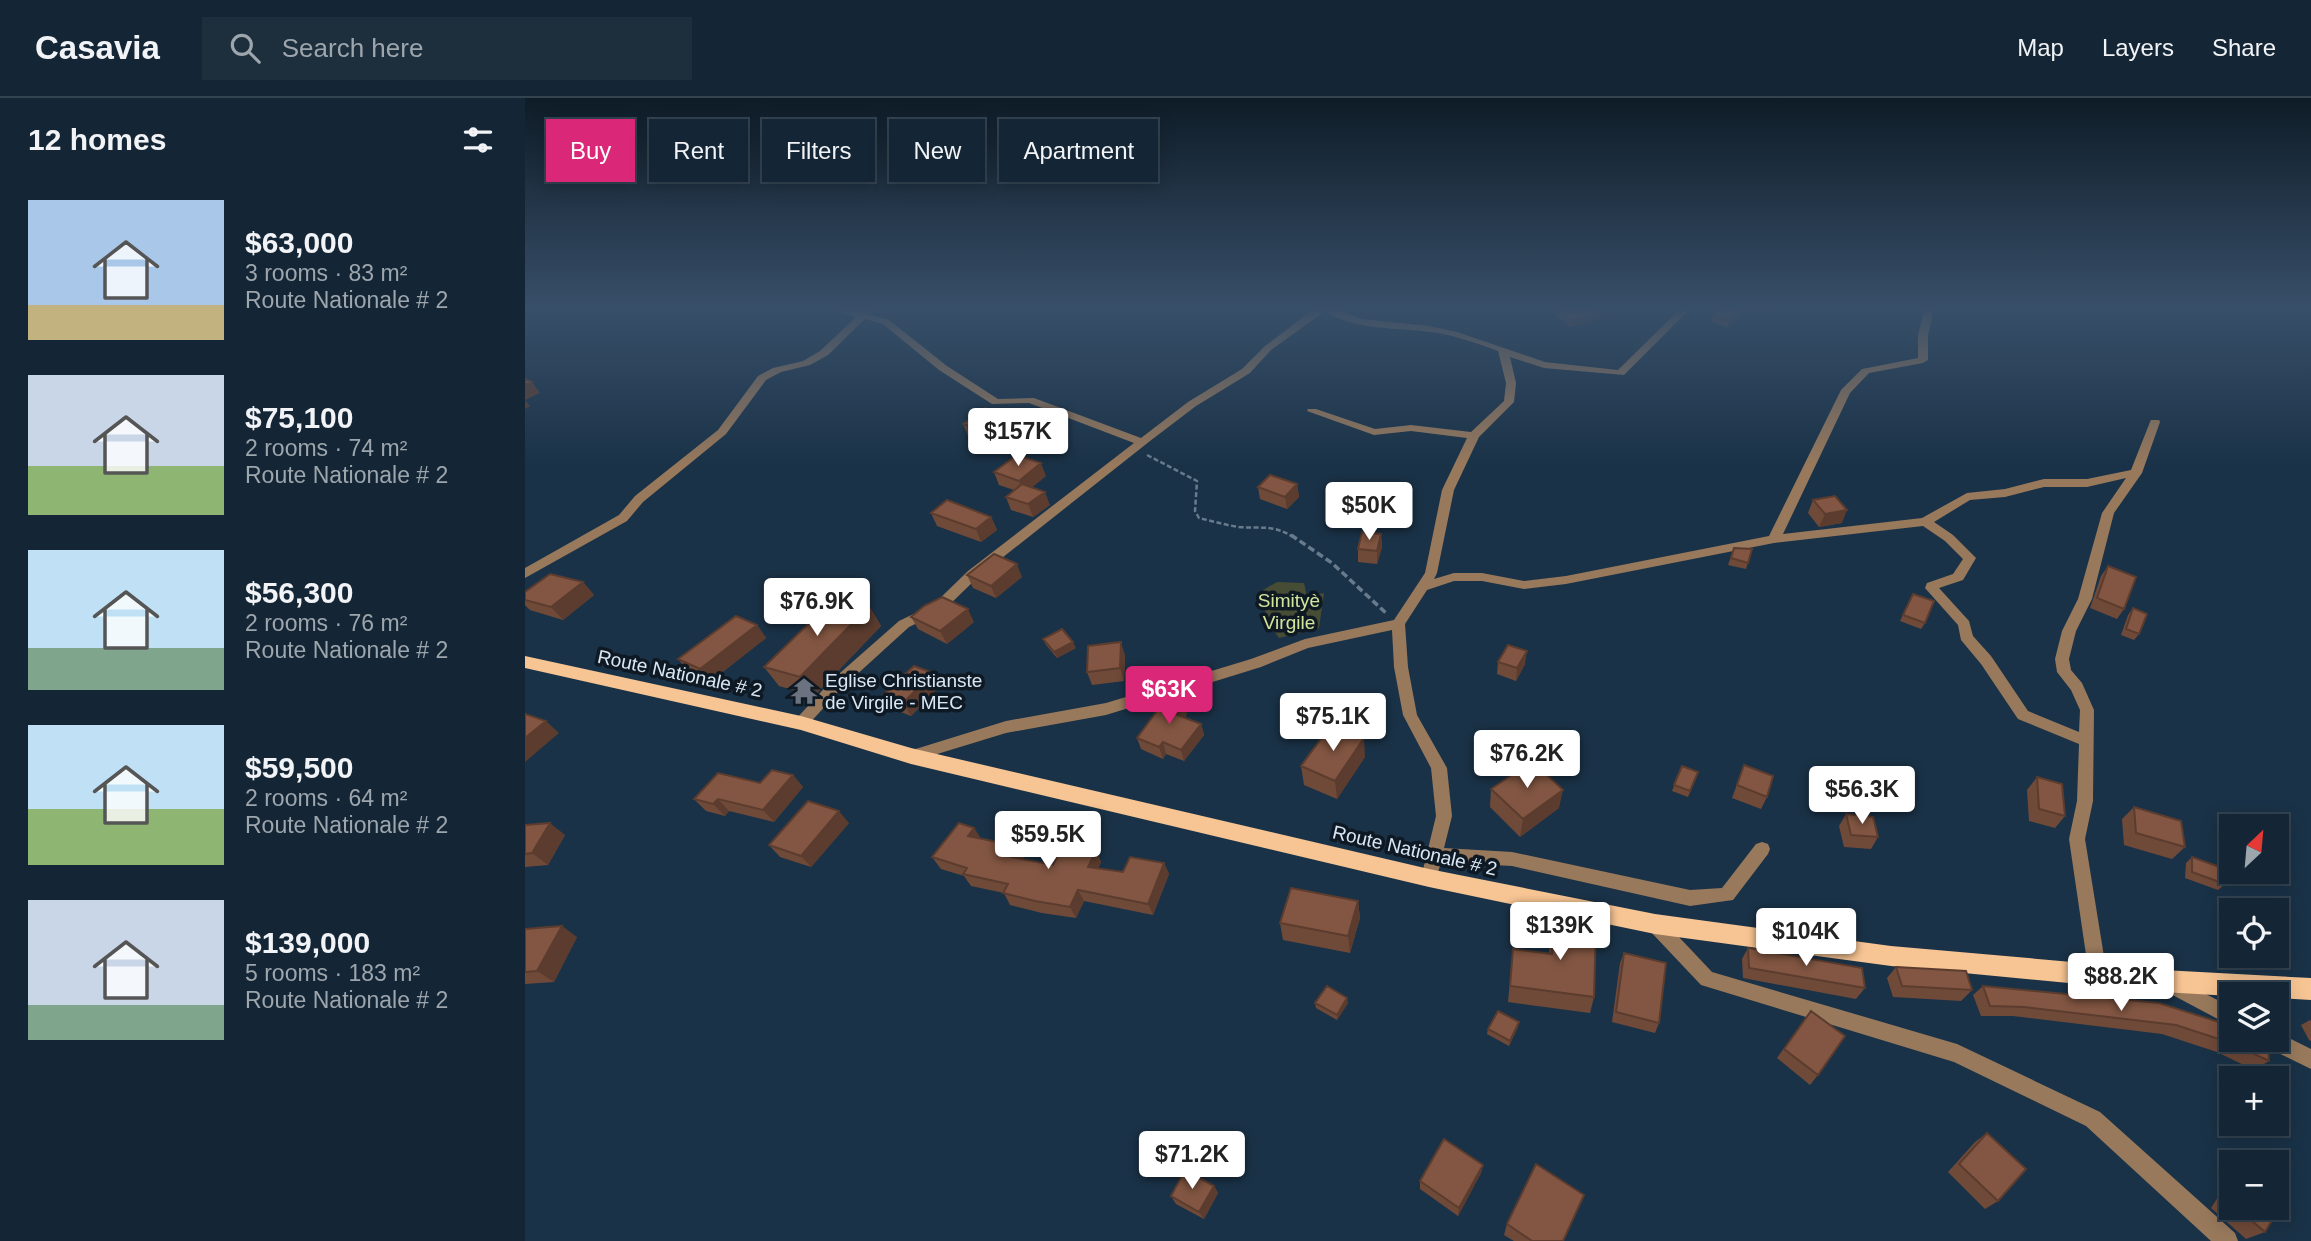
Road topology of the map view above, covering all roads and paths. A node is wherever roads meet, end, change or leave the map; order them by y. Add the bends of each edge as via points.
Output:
1 (813, 359) edge
2 (933, 359) edge
3 (1257, 359) edge
4 (1506, 359) edge
5 (1527, 359) edge
6 (1634, 359) edge
7 (1923, 359) edge
8 (1312, 411) dead end
9 (2155, 422) dead end
10 (1474, 436) junction
11 (1144, 441) junction
12 (2136, 473) junction
13 (1925, 522) junction
14 (1774, 539) junction
15 (525, 574) edge
16 (1422, 587) junction
17 (1398, 624) junction
18 (525, 662) edge
19 (801, 723) junction
20 (2086, 741) junction
21 (911, 756) junction
22 (1762, 849) dead end
23 (1435, 855) junction
24 (1429, 878) junction
25 (1655, 924) junction
26 (2098, 975) junction
27 (2164, 981) junction
28 (2311, 989) edge
29 (2219, 1011) edge
30 (2289, 1048) edge
31 (2311, 1059) edge
32 (2227, 1241) edge

1 - 15 street via 762,378 722,432 639,499 623,518
2 - 11 street via 996,402 1030,400
3 - 11 street
4 - 10 street via 1509,402
5 - 6 street via 1620,373
7 - 14 street via 1866,371 1845,391
8 - 10 street via 1374,432 1411,428
9 - 12 street
10 - 16 street via 1448,490 1431,573
11 - 17 path via 1142,453 1197,481 1195,511 1199,518 1240,527 1280,528 1332,563
11 - 19 street via 973,574 939,607 904,624
12 - 13 street via 1967,497
12 - 20 street via 2108,513 2085,599 2062,659 2064,672 2087,710
13 - 14 street
13 - 20 street via 1970,558 1958,578 1931,588 1964,624 1975,650 2023,715
14 - 16 street via 1566,580 1524,585 1454,577
16 - 17 street
17 - 21 street via 1305,644 1106,709 1006,727
17 - 23 street via 1410,715 1439,768 1444,817
18 - 19 main road, Route Nationale # 2
19 - 21 main road, Route Nationale # 2
20 - 26 street via 2085,801 2077,839
21 - 24 main road, Route Nationale # 2
22 - 23 street via 1727,895 1691,898 1512,859
23 - 24 street
24 - 25 main road, Route Nationale # 2
25 - 26 main road, Route Nationale # 2 via 1891,956
25 - 32 street via 1707,979 1958,1054 2093,1119
26 - 27 main road, Route Nationale # 2
27 - 28 main road, Route Nationale # 2
27 - 29 street
30 - 31 street

